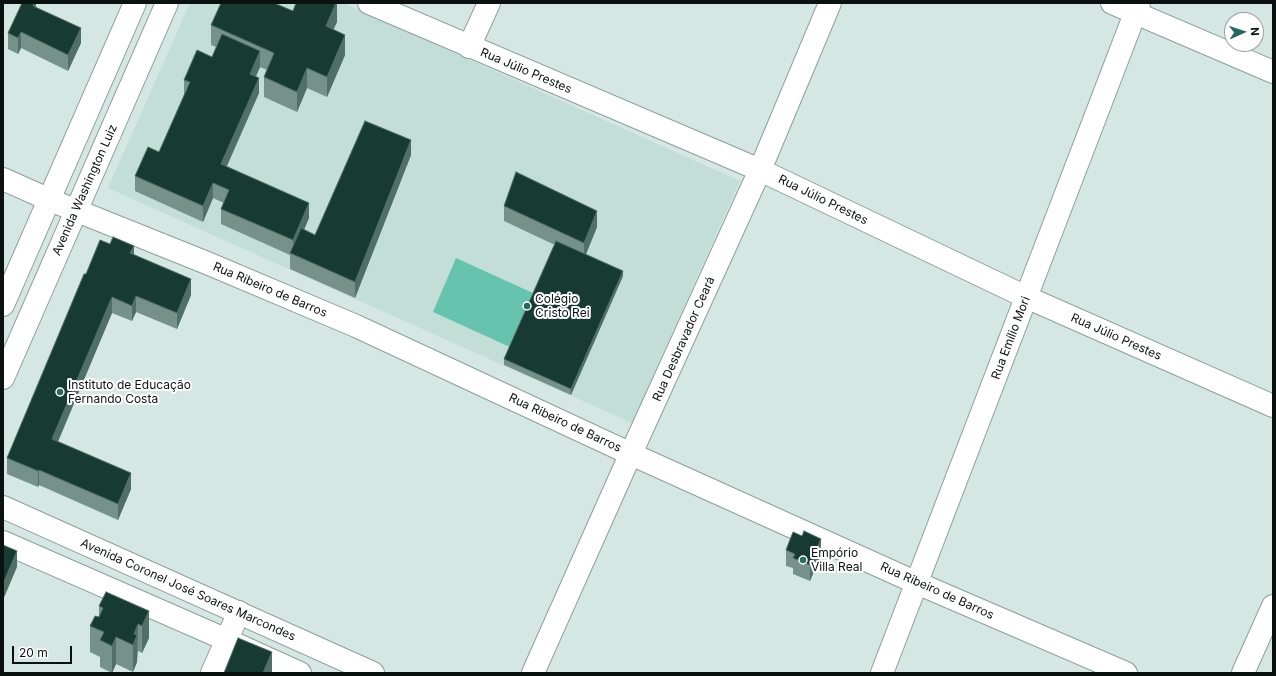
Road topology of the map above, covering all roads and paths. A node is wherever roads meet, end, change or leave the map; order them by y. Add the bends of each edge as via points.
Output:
1 (135, 3) edge
2 (167, 3) edge
3 (369, 3) edge
4 (489, 3) edge
5 (830, 3) edge
6 (1112, 3) edge
7 (1137, 8) edge
8 (470, 47) junction
9 (1273, 72) edge
10 (760, 170) junction
11 (3, 179) edge
12 (50, 200) junction
13 (77, 210) junction
14 (1026, 297) junction
15 (3, 305) edge
16 (3, 378) edge
17 (1273, 406) edge
18 (631, 454) junction
19 (3, 507) edge
20 (3, 542) edge
21 (917, 582) junction
22 (1273, 606) edge
23 (239, 612) junction
24 (227, 640) junction
25 (212, 673) edge
26 (300, 673) edge
27 (373, 673) edge
28 (533, 673) edge
29 (882, 673) edge
30 (1126, 673) edge
31 (1243, 673) edge

1 - 12 street
2 - 13 street, Avenida Washington Luiz
3 - 8 street, Rua Júlio Prestes
4 - 8 street
5 - 10 street, Rua Desbravador Ceará
6 - 7 street
7 - 9 street
7 - 14 street, Rua Emílio Mori
8 - 10 street, Rua Júlio Prestes
10 - 14 street, Rua Júlio Prestes
10 - 18 street, Rua Desbravador Ceará
11 - 12 street, Rua Ribeiro de Barros
12 - 13 street, Rua Ribeiro de Barros
12 - 15 street
13 - 16 street, Avenida Washington Luiz
13 - 18 street, Rua Ribeiro de Barros via 356,326
14 - 17 street, Rua Júlio Prestes
14 - 21 street, Rua Emílio Mori
18 - 21 street, Rua Ribeiro de Barros
18 - 28 street, Rua Desbravador Ceará
19 - 23 street, Avenida Coronel José Soares Marcondes
20 - 24 street
21 - 29 street, Rua Emílio Mori
21 - 30 street, Rua Ribeiro de Barros
22 - 31 street
23 - 24 street
23 - 27 street, Avenida Coronel José Soares Marcondes
24 - 25 street
24 - 26 street

